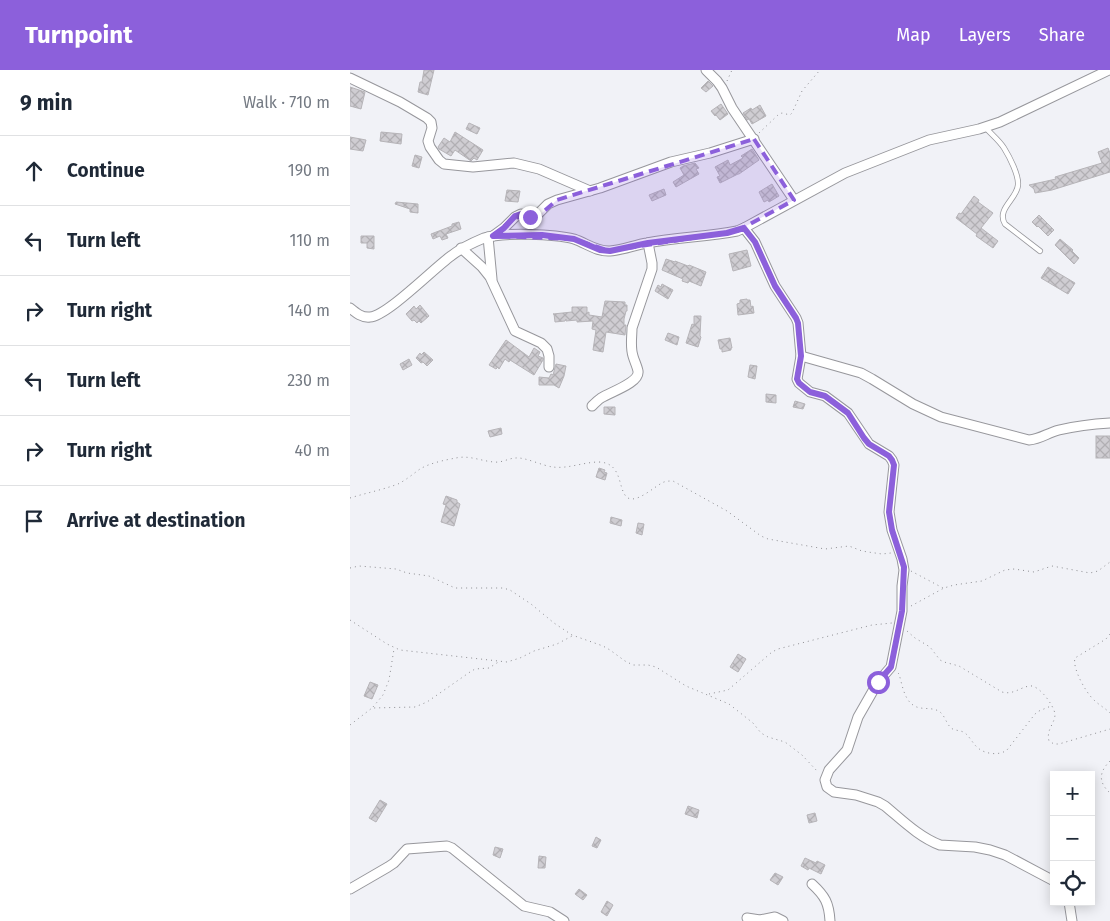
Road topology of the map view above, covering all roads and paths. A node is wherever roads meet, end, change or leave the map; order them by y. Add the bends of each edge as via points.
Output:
1 (706, 70) edge
2 (732, 70) edge
3 (820, 70) edge
4 (1109, 70) edge
5 (350, 78) edge
6 (722, 88) junction
7 (985, 127) junction
8 (754, 139) junction
9 (590, 191) junction
10 (794, 200) junction
11 (744, 228) junction
12 (490, 237) junction
13 (648, 243) junction
14 (461, 248) junction
15 (1040, 250) dead end
16 (492, 282) junction
17 (350, 308) edge
18 (801, 356) junction
19 (549, 368) dead end
20 (592, 406) dead end
21 (1110, 423) edge
22 (350, 498) edge
23 (899, 552) junction
24 (1110, 562) edge
25 (904, 567) junction
26 (350, 568) edge
27 (944, 588) junction
28 (902, 611) junction
29 (350, 620) edge
30 (900, 623) junction
31 (1110, 634) edge
32 (572, 635) junction
33 (395, 648) junction
34 (501, 661) junction
35 (891, 667) junction
36 (708, 694) junction
37 (1052, 706) junction
38 (372, 708) junction
39 (1110, 713) edge
40 (350, 725) edge
41 (1110, 729) edge
42 (1110, 761) edge
43 (825, 780) junction
44 (1110, 794) edge
45 (1050, 879) edge
46 (812, 884) dead end
47 (350, 889) edge
48 (1070, 906) edge
49 (747, 918) dead end
50 (564, 921) edge
51 (783, 921) edge
52 (830, 921) edge
53 (1072, 921) edge

1 - 6 street
2 - 6 path
3 - 8 path via 802,91 792,113 779,114
4 - 7 street
5 - 9 street via 427,118 432,128 428,141 430,147 444,164 474,167 514,163 539,169
6 - 8 street
7 - 10 street via 929,140 845,174
7 - 15 lane via 1003,147 1017,175 1017,191 1003,211 1003,220
8 - 9 street via 671,162
8 - 10 street
9 - 12 street via 552,202 535,217 515,216
10 - 11 street
11 - 13 street
11 - 18 street via 755,242 775,286 796,318
12 - 13 street via 542,235 574,239 610,251
12 - 14 street
12 - 16 street
13 - 20 street via 652,269 632,328 631,348 637,376
14 - 16 street via 482,267
14 - 17 street via 378,315 362,316
16 - 19 street via 516,331 547,348
18 - 21 street via 861,373 941,417 1029,440 1037,440 1059,430
18 - 23 street via 799,383 848,413 869,444 892,460 889,512
22 - 23 path via 399,483 427,466 458,457 494,462 518,457 552,467 599,462 614,469 625,495 633,500 667,481 673,481 727,511 768,539 825,549 849,546 882,554
23 - 25 street
24 - 27 path via 1098,572 1090,573 1052,566 1034,572 1005,570 982,581
25 - 27 path
25 - 28 street
26 - 32 path via 396,569 429,576 455,588 510,590
27 - 28 path
28 - 30 street
29 - 33 path
30 - 35 street
30 - 36 path via 872,625 778,649 728,690
30 - 37 path via 930,647 940,660 959,666 1002,692 1012,693 1033,686 1042,691
31 - 39 path via 1075,658 1074,662 1088,694
32 - 34 path via 520,658
32 - 36 path via 603,646 633,664 656,666 686,686
33 - 34 path
33 - 38 path via 389,680 383,695
34 - 38 path via 489,668 470,672 416,707
35 - 37 path via 899,674 906,696 914,706 940,712 950,727 964,732 977,747 994,754 1004,753 1035,714
35 - 43 street via 878,682 858,717 847,750 829,770
36 - 43 path via 740,712 760,733 785,742
37 - 41 path via 1055,716 1048,734 1049,741 1054,744
38 - 40 path
42 - 44 path via 1101,772 1104,786
43 - 45 street via 827,787 834,792 856,795 885,806 936,844 975,847 1005,854
46 - 52 street via 827,902
47 - 50 street via 394,863 408,849 447,846 524,906 550,912
48 - 53 street
49 - 51 street via 775,917

